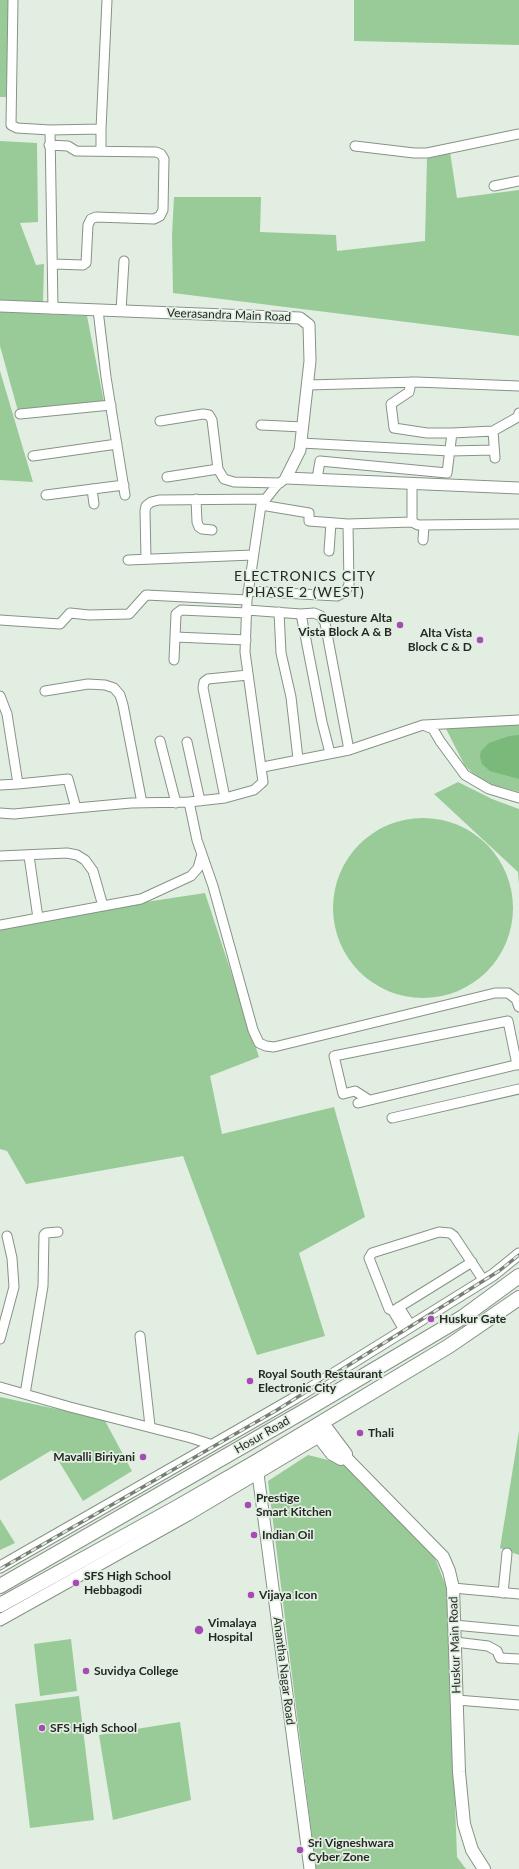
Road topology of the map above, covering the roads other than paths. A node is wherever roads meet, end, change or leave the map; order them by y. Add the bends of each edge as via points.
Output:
1 (13, 0) edge
2 (106, 0) edge
3 (101, 129) junction
4 (50, 130) junction
5 (519, 134) edge
6 (49, 145) junction
7 (355, 146) dead end
8 (101, 151) junction
9 (519, 181) edge
10 (494, 186) dead end
11 (124, 261) dead end
12 (53, 264) junction
13 (0, 306) edge
14 (53, 309) junction
15 (98, 310) junction
16 (121, 311) junction
17 (411, 382) junction
18 (308, 385) junction
19 (519, 386) edge
20 (111, 404) junction
21 (20, 414) dead end
22 (519, 416) edge
23 (160, 421) dead end
24 (261, 425) dead end
25 (303, 427) junction
26 (493, 431) junction
27 (452, 433) junction
28 (301, 443) junction
29 (117, 444) junction
30 (450, 450) junction
31 (33, 456) dead end
32 (218, 468) junction
33 (167, 477) dead end
34 (317, 479) junction
35 (283, 480) junction
36 (412, 484) junction
37 (124, 485) junction
38 (519, 488) edge
39 (92, 489) junction
40 (46, 495) dead end
41 (125, 495) dead end
42 (196, 499) junction
43 (264, 502) junction
44 (94, 504) dead end
45 (412, 522) junction
46 (331, 523) junction
47 (348, 524) junction
48 (519, 524) edge
49 (424, 525) junction
50 (212, 530) dead end
51 (423, 540) dead end
52 (329, 550) dead end
53 (253, 555) junction
54 (146, 559) junction
55 (128, 560) dead end
56 (247, 595) junction
57 (247, 611) junction
58 (279, 612) junction
59 (301, 614) junction
60 (0, 620) edge
61 (175, 637) junction
62 (246, 640) junction
63 (174, 660) dead end
64 (248, 675) junction
65 (45, 691) dead end
66 (0, 696) edge
67 (519, 720) edge
68 (423, 725) junction
69 (160, 741) dead end
70 (187, 742) dead end
71 (349, 750) junction
72 (330, 753) junction
73 (298, 759) junction
74 (263, 767) junction
75 (18, 784) junction
76 (0, 785) edge
77 (225, 798) junction
78 (519, 798) edge
79 (200, 801) junction
80 (189, 802) junction
81 (142, 803) junction
82 (176, 803) junction
83 (76, 808) junction
84 (0, 813) edge
85 (202, 854) junction
86 (0, 856) edge
87 (29, 856) junction
88 (103, 906) junction
89 (38, 918) junction
90 (0, 925) edge
91 (519, 1007) edge
92 (518, 1064) edge
93 (519, 1089) edge
94 (369, 1100) junction
95 (358, 1103) dead end
96 (392, 1118) dead end
97 (58, 1232) dead end
98 (7, 1236) dead end
99 (519, 1254) edge
100 (472, 1262) junction
101 (519, 1276) edge
102 (484, 1281) junction
103 (519, 1298) edge
104 (396, 1309) junction
105 (408, 1328) junction
106 (140, 1336) dead end
107 (0, 1339) edge
108 (0, 1387) edge
109 (25, 1394) junction
110 (150, 1426) junction
111 (320, 1430) junction
112 (213, 1446) junction
113 (256, 1468) junction
114 (172, 1517) junction
115 (507, 1553) dead end
116 (0, 1567) edge
117 (0, 1586) edge
118 (453, 1588) junction
119 (503, 1592) junction
120 (519, 1594) edge
121 (0, 1606) edge
122 (0, 1620) edge
123 (454, 1625) junction
124 (519, 1631) edge
125 (455, 1642) junction
126 (519, 1659) edge
127 (457, 1700) junction
128 (519, 1704) edge
129 (310, 1869) edge
130 (484, 1869) edge

1 - 4 street via 11,125 17,128
2 - 3 street
3 - 4 street
3 - 8 street
4 - 6 street
5 - 7 street via 427,153
6 - 8 street via 68,146 76,151
6 - 12 street
8 - 12 street via 161,154 164,159 163,210 160,216 154,219 91,218 88,225 86,263
9 - 10 street
11 - 16 street
12 - 14 street
13 - 14 street, Veerasandra Main Road
14 - 15 street, Veerasandra Main Road
15 - 16 street, Veerasandra Main Road
15 - 20 street
16 - 18 street, Veerasandra Main Road via 300,318 309,325
17 - 18 street
17 - 19 street
17 - 27 street via 409,392 391,404 394,428 427,433
18 - 25 street, Veerasandra Main Road
20 - 21 street
20 - 29 street
22 - 26 street
23 - 32 street via 209,415 212,420
24 - 25 street
25 - 28 street, Veerasandra Main Road
26 - 27 street
26 - 30 street via 495,454
27 - 30 street
28 - 30 street
28 - 35 street, Veerasandra Main Road via 297,457
29 - 31 street
29 - 37 street
30 - 34 street via 447,473 320,461
32 - 33 street
32 - 35 street via 224,479 229,482
34 - 35 street
34 - 36 street
35 - 43 street, Veerasandra Main Road
36 - 38 street
36 - 45 street
37 - 39 street
37 - 41 street
39 - 40 street
39 - 44 street
42 - 43 street
42 - 50 street via 199,527
42 - 54 street via 159,500 146,506
43 - 46 street via 309,513 309,521
43 - 53 street
45 - 47 street
45 - 49 street
46 - 47 street
46 - 52 street
47 - 56 street via 348,585 345,592 337,596
48 - 49 street
49 - 51 street
53 - 54 street
53 - 56 street
54 - 55 street
56 - 57 street
56 - 60 street via 146,595 129,614 70,613 60,624
57 - 58 street
57 - 61 street via 181,610 176,614
57 - 62 street
58 - 59 street
58 - 73 street via 281,653 292,697
59 - 71 street via 318,614 324,623
59 - 72 street
61 - 62 street
61 - 63 street
62 - 64 street
64 - 74 street
64 - 77 street via 208,678 204,682 203,688
65 - 81 street via 88,684 105,685 114,688 120,694
66 - 75 street via 7,714
67 - 68 street
68 - 71 street
68 - 78 street via 433,729 465,775 489,789
69 - 82 street
70 - 79 street
71 - 72 street
72 - 73 street
73 - 74 street
74 - 77 street via 264,782 254,790
75 - 76 street
75 - 83 street via 68,779
77 - 79 street
79 - 80 street
80 - 82 street
80 - 85 street
81 - 82 street
81 - 83 street
83 - 84 street
85 - 88 street via 198,868 191,876 141,899
85 - 91 street via 259,1043 274,1047 495,993 508,993 516,999
86 - 87 street
87 - 88 street via 67,853 85,860 94,871
87 - 89 street
88 - 89 street
89 - 90 street
92 - 94 street
92 - 94 street via 508,1020 334,1056 343,1094 355,1091
93 - 96 street
94 - 95 street
97 - 109 street via 44,1235 43,1286
98 - 107 street via 14,1287
99 - 102 street
100 - 102 street
100 - 104 street
100 - 104 street via 454,1236 444,1232 372,1253 369,1258 389,1310
101 - 117 highway, Hosur Road via 456,1321
102 - 105 street
103 - 111 highway, Hosur Road
104 - 105 street
105 - 112 street
106 - 110 street
108 - 109 street
109 - 110 street
110 - 112 street
111 - 113 highway, Hosur Road
111 - 118 main road, Huskur Main Road via 332,1454 340,1459 345,1457 444,1557
112 - 116 street
113 - 114 highway, Hosur Road
113 - 129 street, Anantha Nagar Road
114 - 121 highway, Hosur Road
114 - 122 street
115 - 119 street
118 - 119 street
118 - 123 main road, Huskur Main Road
119 - 120 street
123 - 124 street
123 - 125 main road, Huskur Main Road
125 - 126 street via 488,1646 497,1651 500,1658
125 - 127 main road, Huskur Main Road
127 - 128 street
127 - 130 main road, Huskur Main Road via 459,1772 464,1824 472,1850

